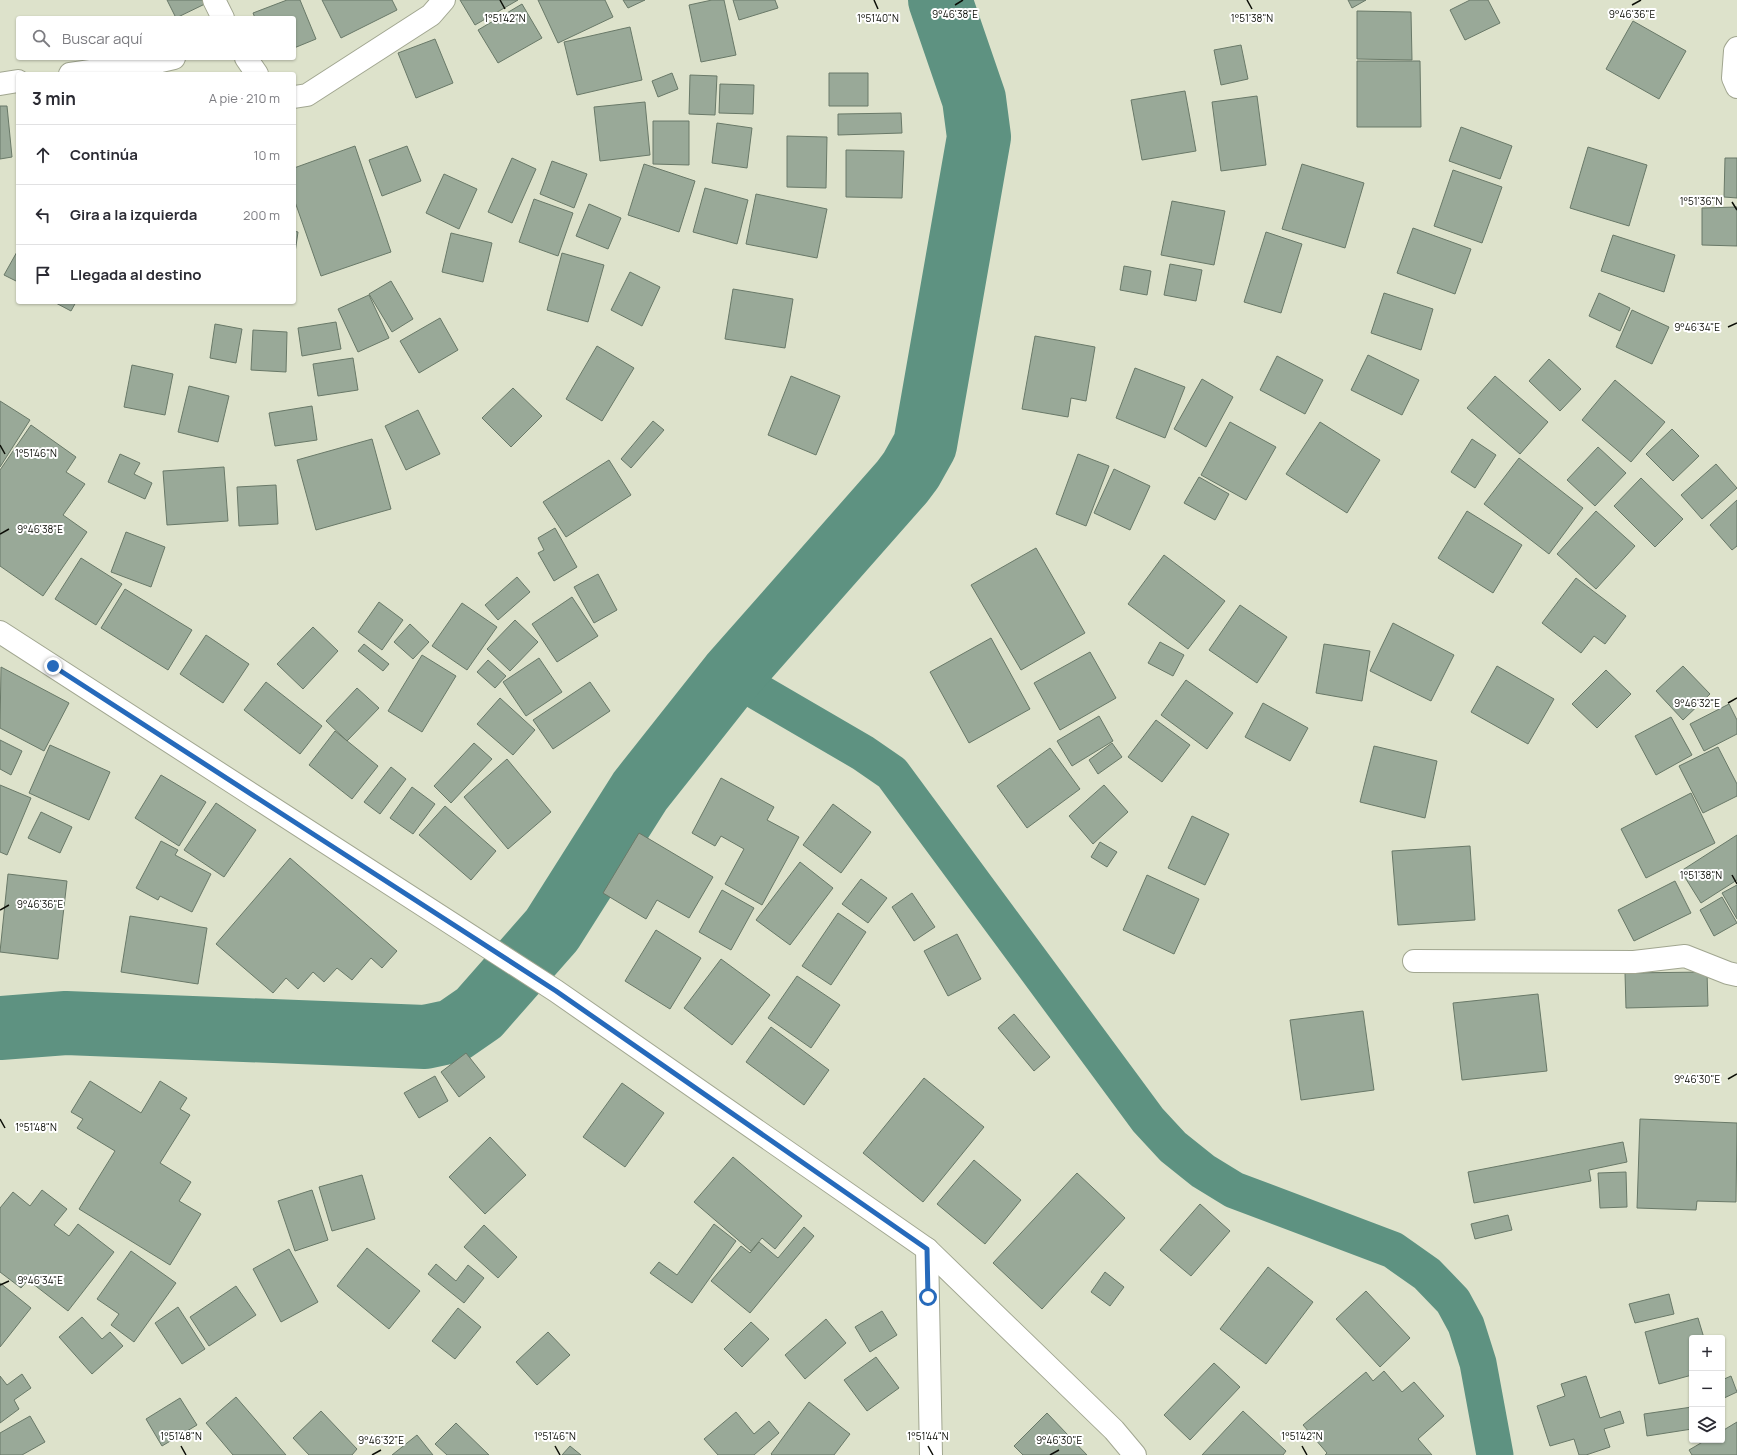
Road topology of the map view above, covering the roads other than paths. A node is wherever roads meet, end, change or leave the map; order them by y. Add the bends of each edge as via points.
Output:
1 (214, 0) edge
2 (444, 0) edge
3 (222, 16) edge
4 (1737, 48) edge
5 (165, 60) edge
6 (247, 60) edge
7 (84, 72) edge
8 (256, 72) edge
9 (16, 81) edge
10 (0, 84) edge
11 (1737, 87) edge
12 (296, 97) edge
13 (0, 632) edge
14 (1414, 961) dead end
15 (1737, 975) edge
16 (927, 1249) junction
17 (931, 1455) edge
18 (1134, 1455) edge

1 - 3 main road
2 - 12 main road via 430,16 307,95
4 - 11 main road via 1733,78
5 - 7 main road
6 - 8 main road
9 - 10 main road
13 - 16 main road via 556,991
14 - 15 main road via 1634,962 1685,956
16 - 17 main road
16 - 18 main road via 1114,1430

